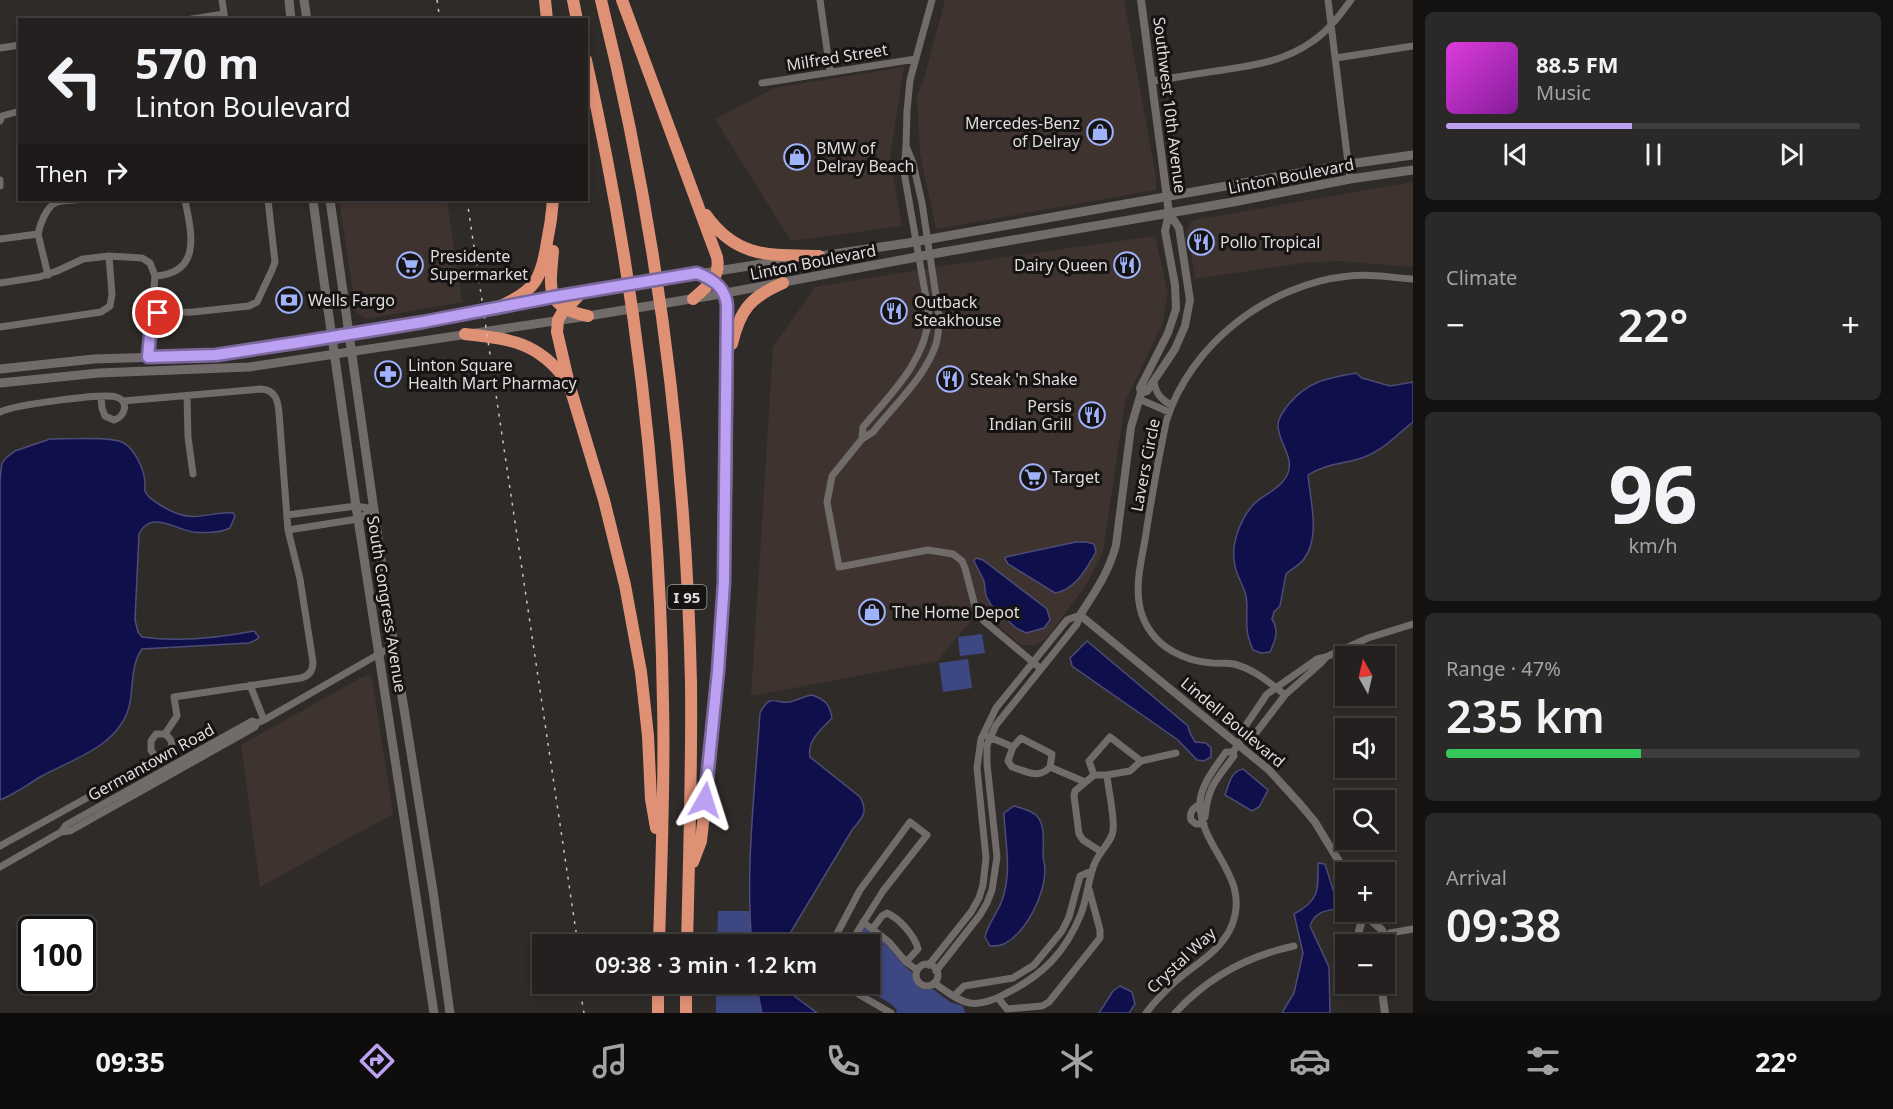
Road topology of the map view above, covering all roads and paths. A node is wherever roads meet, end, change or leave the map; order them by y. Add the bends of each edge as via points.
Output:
1 (222, 0) edge
2 (289, 0) edge
3 (304, 0) edge
4 (545, 0) edge
5 (573, 0) edge
6 (601, 0) edge
7 (622, 0) edge
8 (820, 0) edge
9 (932, 0) edge
10 (1141, 0) edge
11 (1328, 0) edge
12 (1351, 0) edge
13 (224, 17) edge
14 (291, 18) edge
15 (307, 18) edge
16 (547, 18) edge
17 (577, 18) edge
18 (1331, 26) junction
19 (18, 45) edge
20 (1413, 46) edge
21 (0, 48) edge
22 (1336, 58) junction
23 (916, 59) junction
24 (588, 70) edge
25 (830, 71) junction
26 (1152, 81) junction
27 (762, 82) dead end
28 (18, 112) edge
29 (1, 119) edge
30 (906, 146) junction
31 (1413, 155) edge
32 (1348, 164) junction
33 (1413, 170) edge
34 (1350, 179) junction
35 (0, 180) edge
36 (0, 186) edge
37 (1167, 196) junction
38 (66, 201) edge
39 (185, 201) edge
40 (268, 201) edge
41 (314, 201) edge
42 (330, 201) edge
43 (553, 201) edge
44 (698, 204) junction
45 (1169, 213) junction
46 (552, 214) junction
47 (38, 234) junction
48 (0, 239) edge
49 (927, 240) junction
50 (916, 242) junction
51 (929, 255) junction
52 (109, 256) junction
53 (819, 256) junction
54 (918, 257) junction
55 (697, 273) joint
56 (48, 275) junction
57 (715, 275) junction
58 (156, 276) junction
59 (1413, 279) edge
60 (0, 283) edge
61 (783, 283) junction
62 (582, 292) junction
63 (724, 294) junction
64 (553, 297) junction
65 (693, 299) junction
66 (499, 307) junction
67 (565, 309) junction
68 (152, 314) junction
69 (588, 316) junction
70 (558, 320) junction
71 (0, 327) edge
72 (349, 334) junction
73 (465, 334) junction
74 (332, 337) junction
75 (352, 351) junction
76 (334, 354) junction
77 (148, 357) junction
78 (727, 365) junction
79 (0, 369) edge
80 (128, 372) junction
81 (1154, 382) junction
82 (0, 383) edge
83 (569, 384) junction
84 (187, 396) junction
85 (1140, 396) junction
86 (101, 397) junction
87 (123, 401) junction
88 (1170, 408) junction
89 (0, 412) edge
90 (862, 439) junction
91 (193, 474) dead end
92 (356, 506) junction
93 (374, 509) junction
94 (287, 515) junction
95 (358, 519) junction
96 (288, 530) junction
97 (1080, 615) junction
98 (1413, 624) edge
99 (393, 646) junction
100 (378, 654) junction
101 (1326, 657) junction
102 (1034, 662) junction
103 (1041, 669) junction
104 (250, 685) junction
105 (1276, 687) junction
106 (1285, 695) junction
107 (260, 721) junction
108 (238, 729) junction
109 (165, 734) junction
110 (1245, 734) junction
111 (987, 736) junction
112 (1013, 747) junction
113 (1236, 748) junction
114 (218, 749) junction
115 (1176, 753) dead end
116 (157, 759) junction
117 (1141, 761) junction
118 (1050, 767) junction
119 (1094, 775) junction
120 (1107, 775) junction
121 (1085, 782) junction
122 (130, 789) junction
123 (979, 789) junction
124 (990, 789) junction
125 (417, 798) junction
126 (403, 801) junction
127 (1200, 804) junction
128 (1204, 824) junction
129 (80, 825) junction
130 (61, 832) junction
131 (0, 846) edge
132 (1100, 851) junction
133 (662, 857) junction
134 (1339, 862) edge
135 (0, 867) edge
136 (1092, 871) junction
137 (689, 872) junction
138 (1088, 886) junction
139 (863, 922) junction
140 (1362, 922) edge
141 (1374, 922) edge
142 (1377, 925) junction
143 (1362, 926) junction
144 (873, 928) junction
145 (1413, 929) edge
146 (1397, 931) junction
147 (659, 934) edge
148 (687, 934) edge
149 (837, 934) edge
150 (856, 934) edge
151 (1358, 934) edge
152 (1382, 934) edge
153 (1388, 934) edge
154 (1294, 946) dead end
155 (906, 962) junction
156 (929, 965) junction
157 (917, 970) junction
158 (936, 971) junction
159 (934, 983) junction
160 (658, 994) edge
161 (686, 994) edge
162 (858, 994) edge
163 (1382, 994) edge
164 (954, 996) junction
165 (998, 998) junction
166 (970, 1003) junction
167 (434, 1013) edge
168 (450, 1013) edge
169 (658, 1013) edge
170 (686, 1013) edge
171 (891, 1013) edge
172 (971, 1013) edge
173 (1146, 1013) edge
174 (1174, 1013) edge
175 (1385, 1013) edge

1 - 13 street
2 - 14 main road
3 - 15 main road
4 - 16 highway
5 - 17 highway
6 - 137 highway, I 95 via 653,261 680,486 688,605
7 - 44 highway
8 - 25 street
9 - 23 street
10 - 26 street, Southwest 10th Avenue
11 - 18 street
12 - 18 street
18 - 22 street
18 - 26 street via 1313,42 1276,60
19 - 21 street
20 - 22 street
22 - 32 street
23 - 25 street, Milfred Street
23 - 30 street via 908,94
24 - 133 highway, I 95 via 626,265 651,467 663,704
25 - 27 street, Milfred Street
26 - 37 street, Southwest 10th Avenue
28 - 29 street
30 - 49 street via 922,203
30 - 50 street via 904,172
31 - 32 main road, Linton Boulevard
32 - 34 street
32 - 37 main road, Linton Boulevard
33 - 34 main road, Linton Boulevard
34 - 45 main road, Linton Boulevard
35 - 36 street
37 - 45 street, Southwest 10th Avenue
37 - 49 main road, Linton Boulevard
38 - 47 street via 51,207
39 - 58 street via 192,239 188,257 176,270
40 - 68 street via 274,262 257,302 249,306
41 - 74 main road, South Congress Avenue
42 - 72 main road, South Congress Avenue
43 - 46 highway
44 - 53 highway via 723,234 745,248 769,255
44 - 57 highway via 716,252
45 - 51 main road, Linton Boulevard
45 - 81 street, Southwest 10th Avenue via 1179,228 1190,300 1175,349
45 - 85 street, Southwest 10th Avenue via 1166,231 1176,309 1140,388
46 - 64 highway
46 - 66 highway via 538,278 523,294
47 - 48 street
47 - 56 street
49 - 50 main road, Linton Boulevard
49 - 51 street
50 - 53 main road, Linton Boulevard
50 - 54 street
51 - 54 main road, Linton Boulevard
51 - 90 street via 939,316 932,354 897,403 873,432
52 - 56 street via 83,259
52 - 58 street via 142,258 153,267
52 - 71 street via 112,294 110,306 101,312
53 - 57 main road, Linton Boulevard
54 - 61 main road, Linton Boulevard
54 - 90 street via 930,315 928,332 912,366 863,427
55 - 57 highway
55 - 62 main road
56 - 60 street
57 - 63 highway
57 - 65 highway
58 - 68 street
59 - 88 street, Lavers Circle via 1345,276 1304,285 1272,299 1245,316 1214,344 1197,363
61 - 63 main road, Linton Boulevard
61 - 78 highway via 762,292 746,307
62 - 64 main road
62 - 67 highway
63 - 65 main road, Linton Boulevard
63 - 78 highway
64 - 66 main road
64 - 67 highway
65 - 69 main road, Linton Boulevard
66 - 72 main road
67 - 69 highway
67 - 70 highway
68 - 77 street
69 - 70 main road, Linton Boulevard
70 - 73 main road, Linton Boulevard
70 - 83 highway via 557,332
72 - 74 main road
72 - 75 main road, South Congress Avenue
73 - 75 main road, Linton Boulevard
73 - 83 highway via 507,339 533,348 553,363
74 - 76 main road, South Congress Avenue
74 - 77 main road via 216,355
75 - 76 main road, Linton Boulevard
75 - 93 main road, South Congress Avenue
76 - 80 main road, Linton Boulevard via 226,369
76 - 92 main road, South Congress Avenue
77 - 79 main road
77 - 80 main road
78 - 137 highway via 720,649 701,841
80 - 82 main road, Linton Boulevard
81 - 85 street, Southwest 10th Avenue
81 - 88 street via 1156,391
83 - 133 highway via 612,531 634,629 646,715 651,799
84 - 87 street
84 - 91 street
84 - 94 street via 261,389 274,394 278,402
85 - 88 street
85 - 97 street, Southwest 10th Avenue via 1131,427 1116,545 1104,579
86 - 87 street
86 - 87 street via 103,413 114,420 122,416
86 - 89 street
88 - 105 street, Lavers Circle via 1143,551 1138,588 1141,615 1154,636 1172,651 1195,661 1246,668
90 - 102 street via 838,466 829,489 827,501 838,567 928,550 953,554 966,568 976,610 984,621
92 - 93 street
92 - 94 street
92 - 95 main road, South Congress Avenue
93 - 95 street
93 - 99 main road, South Congress Avenue
94 - 96 street
95 - 96 street
95 - 100 main road, South Congress Avenue
96 - 104 street via 313,666 301,678
97 - 102 street via 1067,620
97 - 103 street
97 - 113 street, Lindell Boulevard
98 - 101 street
99 - 100 street, Germantown Road
99 - 125 main road, South Congress Avenue
100 - 107 street, Germantown Road
100 - 126 main road, South Congress Avenue
101 - 105 street
101 - 106 street
102 - 103 street
102 - 111 street via 996,708
103 - 111 street
104 - 107 street
104 - 109 street via 174,697 177,716
105 - 106 street, Lavers Circle
105 - 110 street via 1244,728
106 - 110 street via 1256,734
107 - 108 street, Germantown Road
107 - 114 street, Germantown Road via 255,728
108 - 114 street via 217,744
108 - 122 street, Germantown Road
109 - 116 street via 172,744 169,752
109 - 116 street via 156,734 151,741
110 - 113 street
111 - 112 street
111 - 123 street via 978,751
111 - 124 street
112 - 118 street via 1021,738 1052,754
112 - 118 street via 1008,761 1012,767 1039,775
113 - 127 street, Crystal Way via 1226,752 1220,761 1203,789
113 - 128 street via 1213,781
113 - 134 street, Lindell Boulevard via 1269,770 1300,804
114 - 129 street, Germantown Road
115 - 117 street
116 - 131 street
117 - 119 street via 1110,737 1089,761
117 - 120 street via 1130,771
118 - 121 street
119 - 120 street
119 - 121 street
120 - 132 street via 1114,830
121 - 132 street via 1074,796 1079,834
122 - 129 street via 82,819
122 - 130 street, Germantown Road via 66,825
123 - 124 street
123 - 156 street via 975,801 981,816 986,866 979,898
124 - 158 street via 997,857 992,890 980,915
125 - 126 street
125 - 168 main road, South Congress Avenue
126 - 167 main road, South Congress Avenue
127 - 128 street, Crystal Way
127 - 128 street, Crystal Way via 1193,808 1191,820
128 - 173 street, Crystal Way via 1233,882 1234,917 1222,942
129 - 130 street, Germantown Road
130 - 135 street, Germantown Road
132 - 136 street
133 - 147 highway, I 95
136 - 138 street
136 - 164 street via 1080,876 1062,931 1034,965 1013,978 964,986
137 - 148 highway, I 95
138 - 165 street via 1082,912 1055,957 1043,971
138 - 165 street via 1100,938 1049,1002 1007,1009
139 - 144 street
139 - 149 street via 927,835 910,822 860,890
139 - 150 street
140 - 143 street
141 - 142 street
142 - 143 street
142 - 146 street
142 - 152 street
143 - 151 street
144 - 155 street
144 - 155 street via 887,913 895,916 917,942 918,949
145 - 146 street
146 - 153 street
154 - 174 street via 1232,968
155 - 157 street
156 - 157 street
156 - 158 street
157 - 159 street via 916,977 922,985
158 - 159 street
159 - 164 street
160 - 169 highway
161 - 170 highway
162 - 171 street
163 - 175 street
164 - 166 street
165 - 166 street
166 - 172 street

